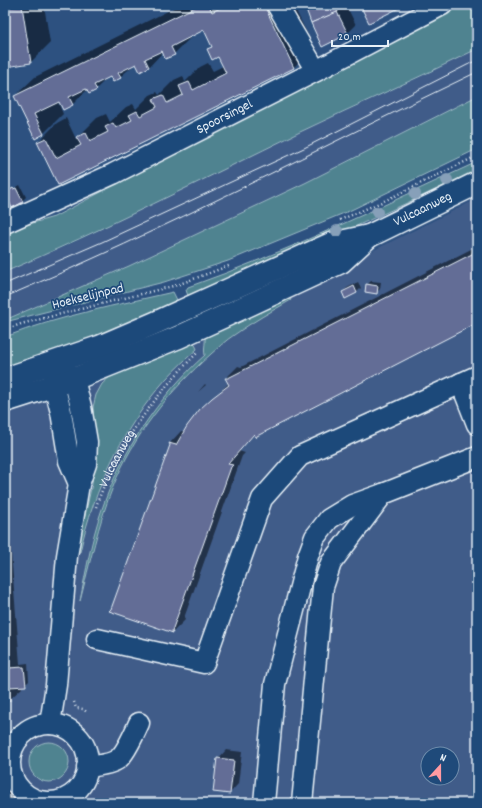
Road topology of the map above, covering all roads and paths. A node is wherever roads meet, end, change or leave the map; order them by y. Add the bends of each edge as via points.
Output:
1 (277, 5) edge
2 (442, 5) edge
3 (316, 71) junction
4 (477, 183) edge
5 (5, 223) edge
6 (368, 236) junction
7 (189, 309) junction
8 (198, 328) junction
9 (5, 330) edge
10 (56, 361) junction
11 (5, 379) edge
12 (74, 379) junction
13 (469, 380) edge
14 (54, 385) junction
15 (5, 401) edge
16 (477, 424) edge
17 (477, 457) edge
18 (79, 484) junction
19 (383, 494) junction
20 (95, 510) dead end
21 (97, 638) dead end
22 (79, 709) dead end
23 (88, 713) dead end
24 (139, 723) dead end
25 (50, 724) junction
26 (8, 755) edge
27 (88, 767) junction
28 (72, 799) edge
29 (29, 800) edge
30 (51, 802) edge
31 (264, 803) edge
32 (302, 803) edge

1 - 3 street
2 - 3 street, Spoorsingel
3 - 5 street, Spoorsingel via 113,174
4 - 6 main road, Vulcaanweg
6 - 7 main road, Vulcaanweg via 331,244
6 - 8 main road, Vulcaanweg via 341,262
7 - 9 path, Hoekselijnpad via 177,285
7 - 10 main road, Vulcaanweg
8 - 12 main road, Vulcaanweg
8 - 20 path, Vulcaanweg via 203,342 201,348 155,399 130,436 104,483
10 - 11 main road, Vulcaanweg
10 - 12 street
10 - 14 street, Vulcaanweg
12 - 14 main road, Vulcaanweg
12 - 18 street, Vulcaanweg via 87,442 86,464
13 - 16 street
13 - 21 street via 300,456 262,499 204,663
14 - 15 main road, Vulcaanweg
14 - 18 street, Vulcaanweg via 69,461
17 - 19 street
18 - 25 street, Vulcaanweg via 67,556 56,685
19 - 31 street via 352,505 329,519 315,537 275,684
19 - 32 street via 331,563 323,587
22 - 23 path
24 - 27 street via 118,759 100,766
25 - 26 street via 24,733
25 - 27 street via 72,732 81,742
26 - 29 street via 14,780
27 - 28 street via 85,778
28 - 30 street
29 - 30 street

